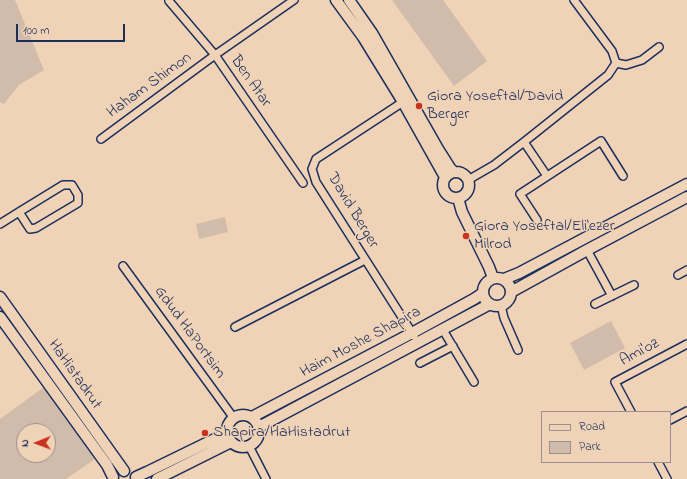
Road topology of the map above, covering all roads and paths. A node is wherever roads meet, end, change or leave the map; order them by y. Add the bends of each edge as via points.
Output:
1 (294, 0) edge
2 (336, 0) edge
3 (349, 0) edge
4 (169, 1) dead end
5 (577, 1) edge
6 (658, 47) dead end
7 (215, 55) junction
8 (616, 63) junction
9 (403, 102) junction
10 (101, 139) dead end
11 (524, 142) junction
12 (454, 172) junction
13 (547, 176) junction
14 (623, 176) dead end
15 (445, 177) junction
16 (468, 180) junction
17 (303, 183) dead end
18 (687, 184) edge
19 (458, 198) junction
20 (687, 198) edge
21 (19, 212) junction
22 (537, 220) dead end
23 (0, 224) edge
24 (587, 250) junction
25 (365, 260) junction
26 (123, 266) dead end
27 (687, 270) edge
28 (678, 275) dead end
29 (493, 278) junction
30 (504, 279) junction
31 (634, 285) dead end
32 (511, 292) junction
33 (483, 293) junction
34 (612, 296) junction
35 (0, 297) edge
36 (490, 304) junction
37 (595, 304) dead end
38 (501, 305) junction
39 (0, 317) edge
40 (235, 327) dead end
41 (443, 330) junction
42 (412, 333) junction
43 (418, 343) junction
44 (687, 344) edge
45 (453, 346) junction
46 (518, 350) dead end
47 (420, 363) dead end
48 (474, 382) dead end
49 (630, 411) edge
50 (687, 411) edge
51 (233, 417) junction
52 (252, 417) junction
53 (671, 419) edge
54 (258, 428) junction
55 (226, 433) junction
56 (231, 442) junction
57 (249, 446) junction
58 (659, 463) edge
59 (124, 472) junction
60 (112, 478) edge
61 (136, 478) edge
62 (157, 479) edge
63 (266, 479) edge
64 (667, 479) edge

1 - 7 street, Haham Shimon
2 - 9 street via 363,37
3 - 12 street via 372,32 438,149
4 - 7 street, Ben Atar
5 - 8 street via 612,51
6 - 8 street via 642,60 626,65
7 - 10 street, Haham Shimon
7 - 17 street, Ben Atar
8 - 11 street via 608,75
9 - 15 street
9 - 25 street, David Berger via 316,158 312,169 316,182
11 - 13 street
11 - 16 street via 494,165
12 - 15 street
12 - 16 street via 464,174
13 - 14 street via 601,141
13 - 22 street via 520,194
15 - 19 street via 443,190 449,197
16 - 19 street via 468,192
18 - 30 street
19 - 29 street
20 - 24 street
21 - 21 street via 63,185 72,185 78,195 78,203 36,228 30,229
21 - 23 street
24 - 32 street
24 - 34 street
25 - 40 street
25 - 42 street, David Berger
26 - 51 street, Gdud HaPortsim
27 - 28 street
29 - 30 street
29 - 33 street via 486,282
30 - 32 street via 509,284
31 - 34 street
32 - 38 street via 507,302
33 - 36 street via 485,300
33 - 42 street, Haim Moshe Shapira
34 - 37 street
35 - 59 street, HaHistadrut
36 - 38 street
36 - 41 street, Haim Moshe Shapira
38 - 46 street
39 - 60 street, HaHistadrut via 107,465
41 - 43 street, Haim Moshe Shapira
41 - 45 street
42 - 43 street, David Berger
42 - 52 street, Haim Moshe Shapira
43 - 54 street, Haim Moshe Shapira
44 - 49 street, Ami'oz via 615,382
45 - 47 street
45 - 48 street
50 - 53 street
51 - 52 street via 242,414
51 - 55 street
52 - 54 street
54 - 57 street via 256,440
55 - 56 street
55 - 61 street
56 - 57 street via 240,447
56 - 62 street
57 - 63 street
58 - 64 street
59 - 60 street
59 - 61 street

